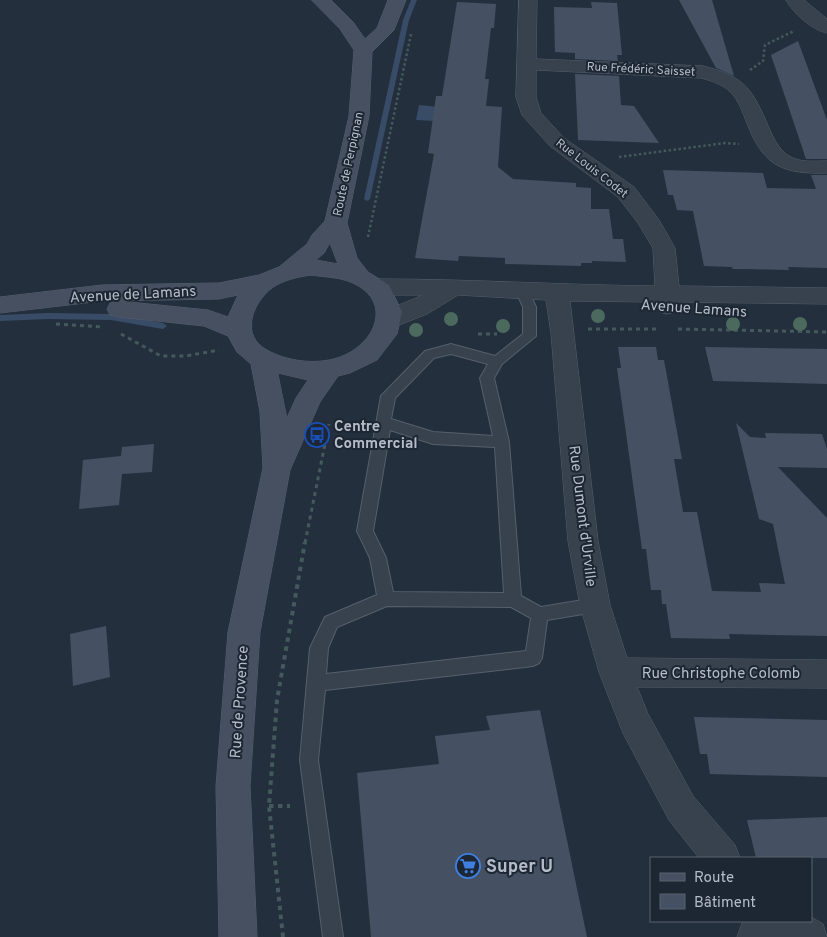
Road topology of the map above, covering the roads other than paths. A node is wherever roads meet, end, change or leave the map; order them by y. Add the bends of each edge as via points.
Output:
1 (321, 0) edge
2 (398, 0) edge
3 (528, 0) edge
4 (795, 0) edge
5 (369, 21) junction
6 (825, 27) edge
7 (363, 50) junction
8 (527, 64) junction
9 (827, 167) edge
10 (336, 223) junction
11 (276, 276) junction
12 (366, 280) junction
13 (454, 287) junction
14 (522, 291) junction
15 (559, 293) junction
16 (827, 296) edge
17 (668, 300) junction
18 (0, 305) edge
19 (827, 313) edge
20 (390, 319) junction
21 (239, 331) junction
22 (264, 361) junction
23 (497, 361) junction
24 (329, 370) junction
25 (383, 422) junction
26 (502, 442) junction
27 (276, 470) junction
28 (386, 599) junction
29 (513, 600) junction
30 (595, 605) junction
31 (540, 614) junction
32 (615, 672) junction
33 (827, 674) edge
34 (317, 683) junction
35 (721, 857) edge
36 (761, 922) edge
37 (784, 922) edge
38 (238, 937) edge
39 (333, 937) edge
40 (756, 937) edge
41 (810, 937) edge

1 - 5 main road
2 - 5 main road
3 - 8 street, Rue Louis Codet
4 - 6 street
5 - 7 main road
5 - 7 main road via 385,30
7 - 10 main road, Route de Perpignan via 359,116
8 - 9 street, Rue Frédéric Saisset via 703,72 727,80 745,96 766,145 778,156 791,165
8 - 17 street, Rue Louis Codet via 526,97 532,115 557,142 626,192 648,220 664,248
10 - 11 main road, Route de Perpignan via 310,253
10 - 12 main road, Route de Perpignan via 346,259
11 - 12 main road via 311,267 336,268
11 - 18 main road, Avenue de Lamans via 218,291 102,293
11 - 21 main road via 253,291 243,304 238,317
12 - 13 street, Avenue Lamans
12 - 20 main road via 387,301
13 - 14 street, Avenue Lamans
13 - 20 street via 418,308
14 - 15 street, Avenue Lamans
14 - 23 lane via 528,300 531,318 529,336
15 - 17 street, Avenue Lamans via 586,300
15 - 30 street, Rue Dumont d'Urville via 583,541
16 - 17 street, Avenue Lamans
17 - 19 street, Avenue Lamans via 712,312
18 - 21 main road, Avenue de Lamans via 160,312 208,318
20 - 24 main road via 387,332 366,356
21 - 22 main road via 252,352
22 - 24 main road via 283,369
22 - 27 main road, Rue de Provence via 273,412
23 - 25 lane via 451,349 430,354 388,396
23 - 26 lane via 487,378
24 - 27 main road, Rue de Provence via 304,408
25 - 26 lane via 433,438
25 - 28 lane via 365,531 378,558
26 - 29 lane
27 - 38 main road, Rue de Provence via 244,632 233,786
28 - 29 lane
28 - 34 lane via 330,622 319,648
29 - 31 lane
30 - 31 lane
30 - 32 street, Rue Dumont d'Urville
31 - 34 lane via 533,658
32 - 33 street, Rue Christophe Colomb
32 - 35 street, Rue Dumont d'Urville via 634,722 682,808
34 - 39 lane via 309,760
36 - 40 street
37 - 41 street

